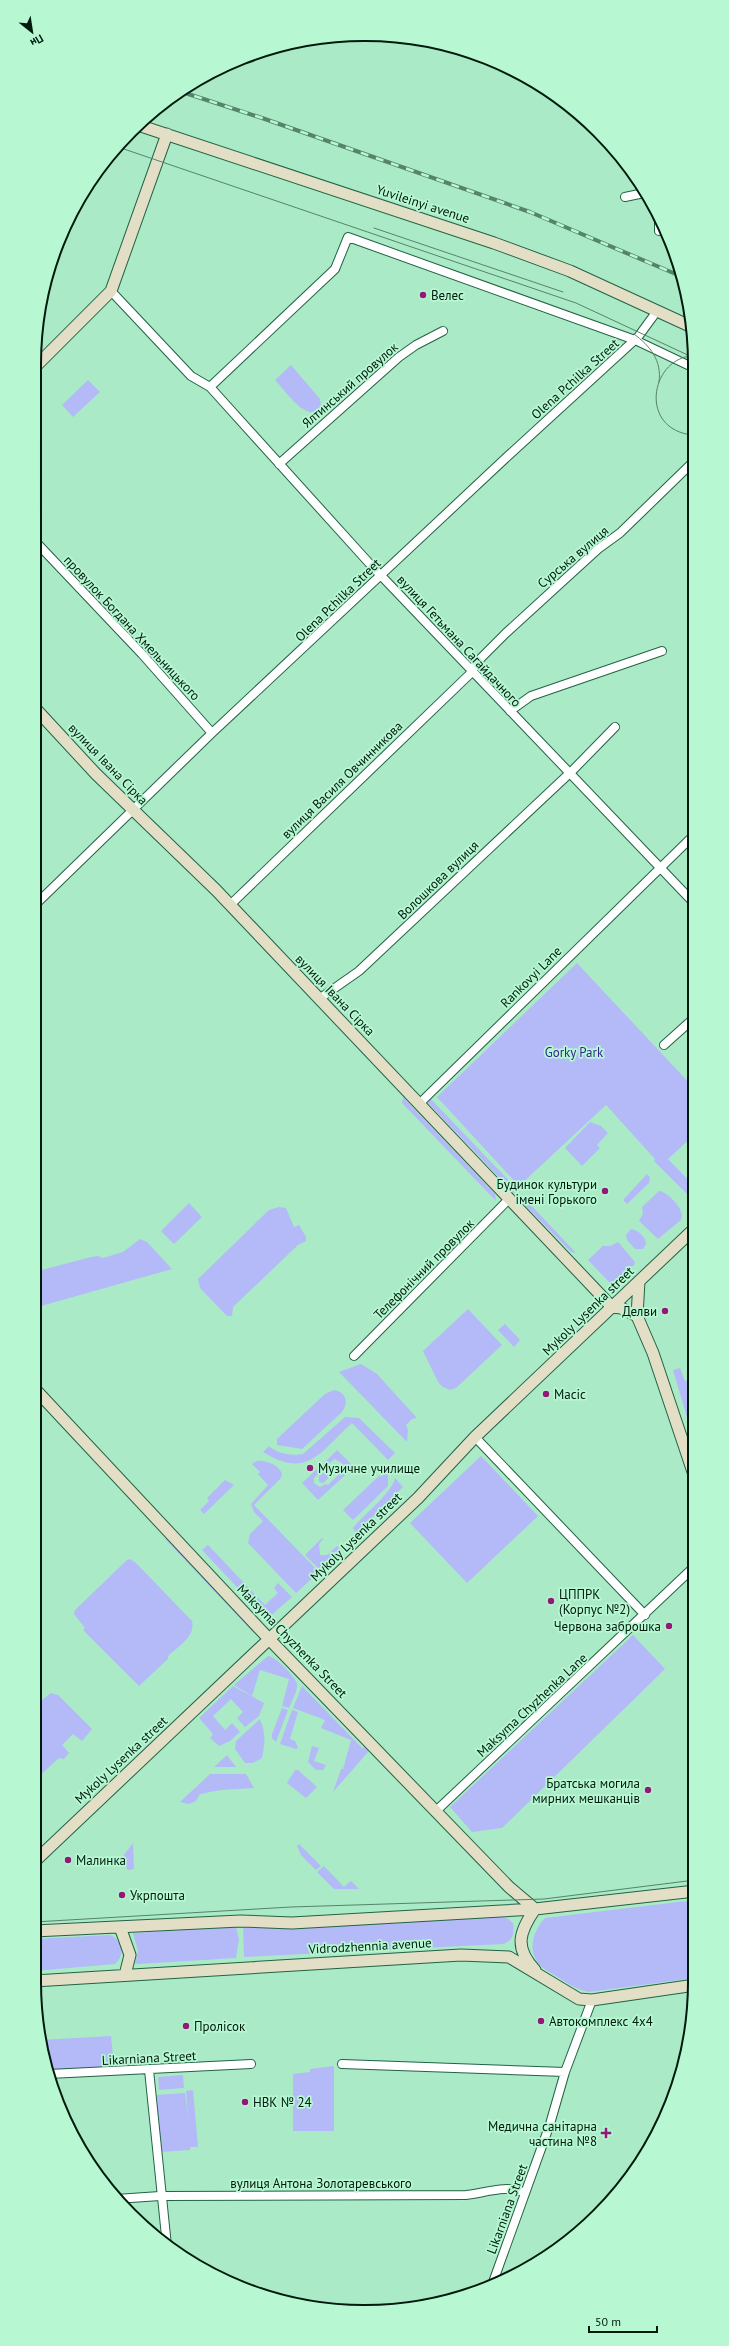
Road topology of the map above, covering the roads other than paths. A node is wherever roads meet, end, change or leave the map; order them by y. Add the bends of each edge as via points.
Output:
1 (145, 127) edge
2 (167, 134) junction
3 (639, 194) edge
4 (625, 197) dead end
5 (111, 291) junction
6 (657, 311) junction
7 (685, 324) edge
8 (443, 332) dead end
9 (635, 340) junction
10 (41, 361) edge
11 (688, 365) edge
12 (210, 387) junction
13 (279, 464) junction
14 (688, 467) edge
15 (41, 547) edge
16 (381, 575) junction
17 (662, 651) dead end
18 (472, 672) junction
19 (510, 711) junction
20 (41, 714) edge
21 (615, 727) dead end
22 (212, 733) junction
23 (568, 772) junction
24 (133, 810) junction
25 (688, 841) edge
26 (660, 867) junction
27 (688, 897) edge
28 (41, 899) edge
29 (230, 905) junction
30 (319, 999) junction
31 (688, 1024) edge
32 (664, 1046) dead end
33 (419, 1104) junction
34 (509, 1199) junction
35 (688, 1235) edge
36 (639, 1281) junction
37 (612, 1307) junction
38 (637, 1316) junction
39 (354, 1356) dead end
40 (41, 1395) edge
41 (475, 1437) junction
42 (688, 1457) edge
43 (688, 1574) edge
44 (644, 1616) junction
45 (269, 1639) junction
46 (436, 1811) junction
47 (41, 1855) edge
48 (688, 1892) edge
49 (535, 1909) junction
50 (120, 1927) junction
51 (41, 1932) edge
52 (125, 1975) junction
53 (540, 1976) junction
54 (41, 1981) edge
55 (688, 1985) edge
56 (592, 2000) junction
57 (251, 2064) dead end
58 (342, 2064) dead end
59 (149, 2070) junction
60 (565, 2072) junction
61 (55, 2074) edge
62 (525, 2193) junction
63 (160, 2196) junction
64 (124, 2198) edge
65 (166, 2236) edge
66 (495, 2277) edge

1 - 2 street, Yuvileinyi avenue
2 - 5 street
2 - 6 street, Yuvileinyi avenue via 501,246 570,271
3 - 4 street
5 - 10 street
5 - 12 street, вулиця Гетьмана Сагайдачного via 191,376
6 - 7 street, Yuvileinyi avenue
6 - 9 street, Olena Pchilka Street via 646,330
8 - 13 street, Ялтинський провулок via 416,345 399,357
9 - 11 street
9 - 12 street via 348,237 335,269
9 - 16 street, Olena Pchilka Street
12 - 13 street, вулиця Гетьмана Сагайдачного
13 - 16 street, вулиця Гетьмана Сагайдачного
14 - 18 street, Сурська вулиця via 620,533 598,549 506,633 476,663
15 - 22 street, провулок Богдана Хмельницького via 142,654
16 - 18 street, вулиця Гетьмана Сагайдачного
16 - 22 street, Olena Pchilka Street
17 - 19 street via 531,696
18 - 19 street, вулиця Гетьмана Сагайдачного
18 - 29 street, вулиця Василя Овчинникова
19 - 23 street, вулиця Гетьмана Сагайдачного
20 - 24 street, вулиця Івана Сірка
21 - 23 street, Волошкова вулиця
22 - 24 street, Olena Pchilka Street
23 - 26 street, вулиця Гетьмана Сагайдачного
23 - 30 street, Волошкова вулиця via 359,971
24 - 28 street, Olena Pchilka Street
24 - 29 street, вулиця Івана Сірка
25 - 26 street, Rankovyi Lane
26 - 27 street, вулиця Гетьмана Сагайдачного
26 - 33 street, Rankovyi Lane
29 - 30 street, вулиця Івана Сірка
30 - 33 street, вулиця Івана Сірка
31 - 32 street
33 - 34 street, вулиця Івана Сірка
34 - 37 street, вулиця Івана Сірка
34 - 39 street, Телефонічний провулок
35 - 36 street, Mykoly Lysenka street
36 - 37 street, Mykoly Lysenka street
36 - 38 street
37 - 38 street via 621,1308
37 - 41 street, Mykoly Lysenka street
38 - 42 street via 654,1356
40 - 45 street, Maksyma Chyzhenka Street
41 - 44 street
41 - 45 street, Mykoly Lysenka street via 418,1498
43 - 44 street, Maksyma Chyzhenka Lane
44 - 46 street, Maksyma Chyzhenka Lane
45 - 46 street, Maksyma Chyzhenka Street
45 - 47 street, Mykoly Lysenka street
46 - 49 street, Maksyma Chyzhenka Street via 509,1887
48 - 49 street
49 - 50 street via 292,1923 240,1921
49 - 53 street via 522,1928 521,1948 527,1962
50 - 51 street
50 - 52 street via 130,1955
52 - 53 street, Vidrodzhennia avenue via 465,1954 509,1957
52 - 54 street, Vidrodzhennia avenue
53 - 56 street, Vidrodzhennia avenue via 579,1999
55 - 56 street, Vidrodzhennia avenue
56 - 60 street, Likarniana Street
57 - 59 street, Likarniana Street
58 - 60 street
59 - 61 street, Likarniana Street
59 - 63 street
60 - 62 street, Likarniana Street via 550,2124
62 - 63 street, вулиця Антона Золотаревського via 517,2189 500,2189 466,2195
62 - 66 street, Likarniana Street
63 - 64 street, вулиця Антона Золотаревського
63 - 65 street

